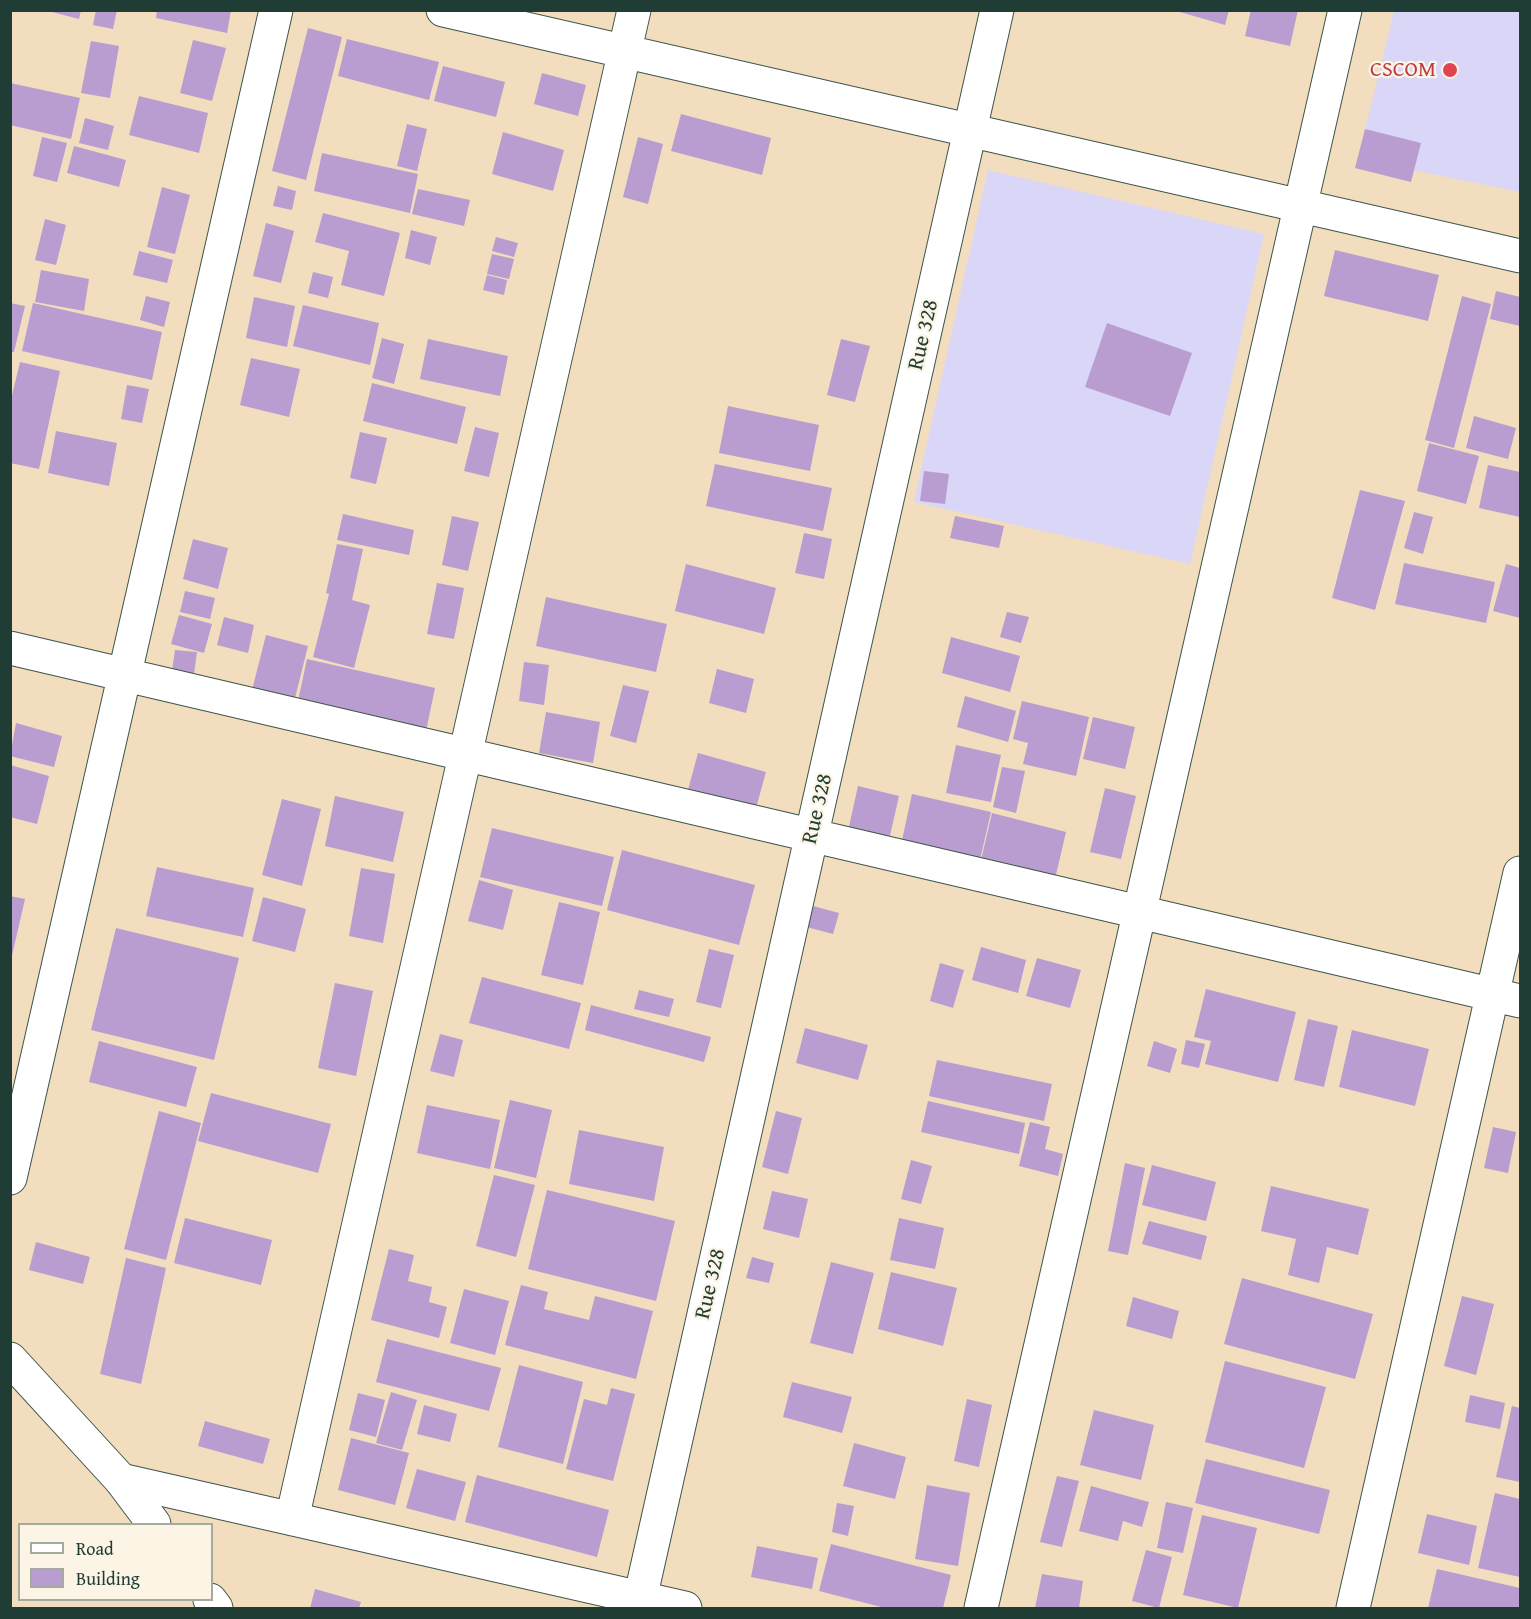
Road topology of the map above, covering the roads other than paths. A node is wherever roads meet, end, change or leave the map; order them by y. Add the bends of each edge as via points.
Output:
1 (276, 10) edge
2 (443, 10) edge
3 (634, 10) edge
4 (998, 10) edge
5 (1345, 10) edge
6 (625, 52) junction
7 (970, 131) junction
8 (1300, 206) junction
9 (1521, 256) edge
10 (10, 648) edge
11 (125, 675) junction
12 (465, 754) junction
13 (812, 835) junction
14 (1521, 873) edge
15 (1140, 912) junction
16 (1507, 998) edge
17 (10, 1178) edge
18 (10, 1359) edge
19 (121, 1480) junction
20 (292, 1519) junction
21 (153, 1523) edge
22 (639, 1603) edge
23 (685, 1608) edge
24 (981, 1608) edge
25 (1353, 1608) edge

1 - 11 street
2 - 6 street
3 - 6 street
4 - 7 street, Rue 328
5 - 8 street
6 - 7 street
6 - 12 street
7 - 8 street
7 - 13 street, Rue 328
8 - 9 street
8 - 15 street
10 - 11 street
11 - 12 street
11 - 17 street
12 - 13 street
12 - 20 street
13 - 15 street
13 - 22 street, Rue 328
14 - 16 street
15 - 16 street
15 - 24 street
16 - 25 street
18 - 19 street
19 - 20 street
19 - 21 street
20 - 22 street
22 - 23 street

